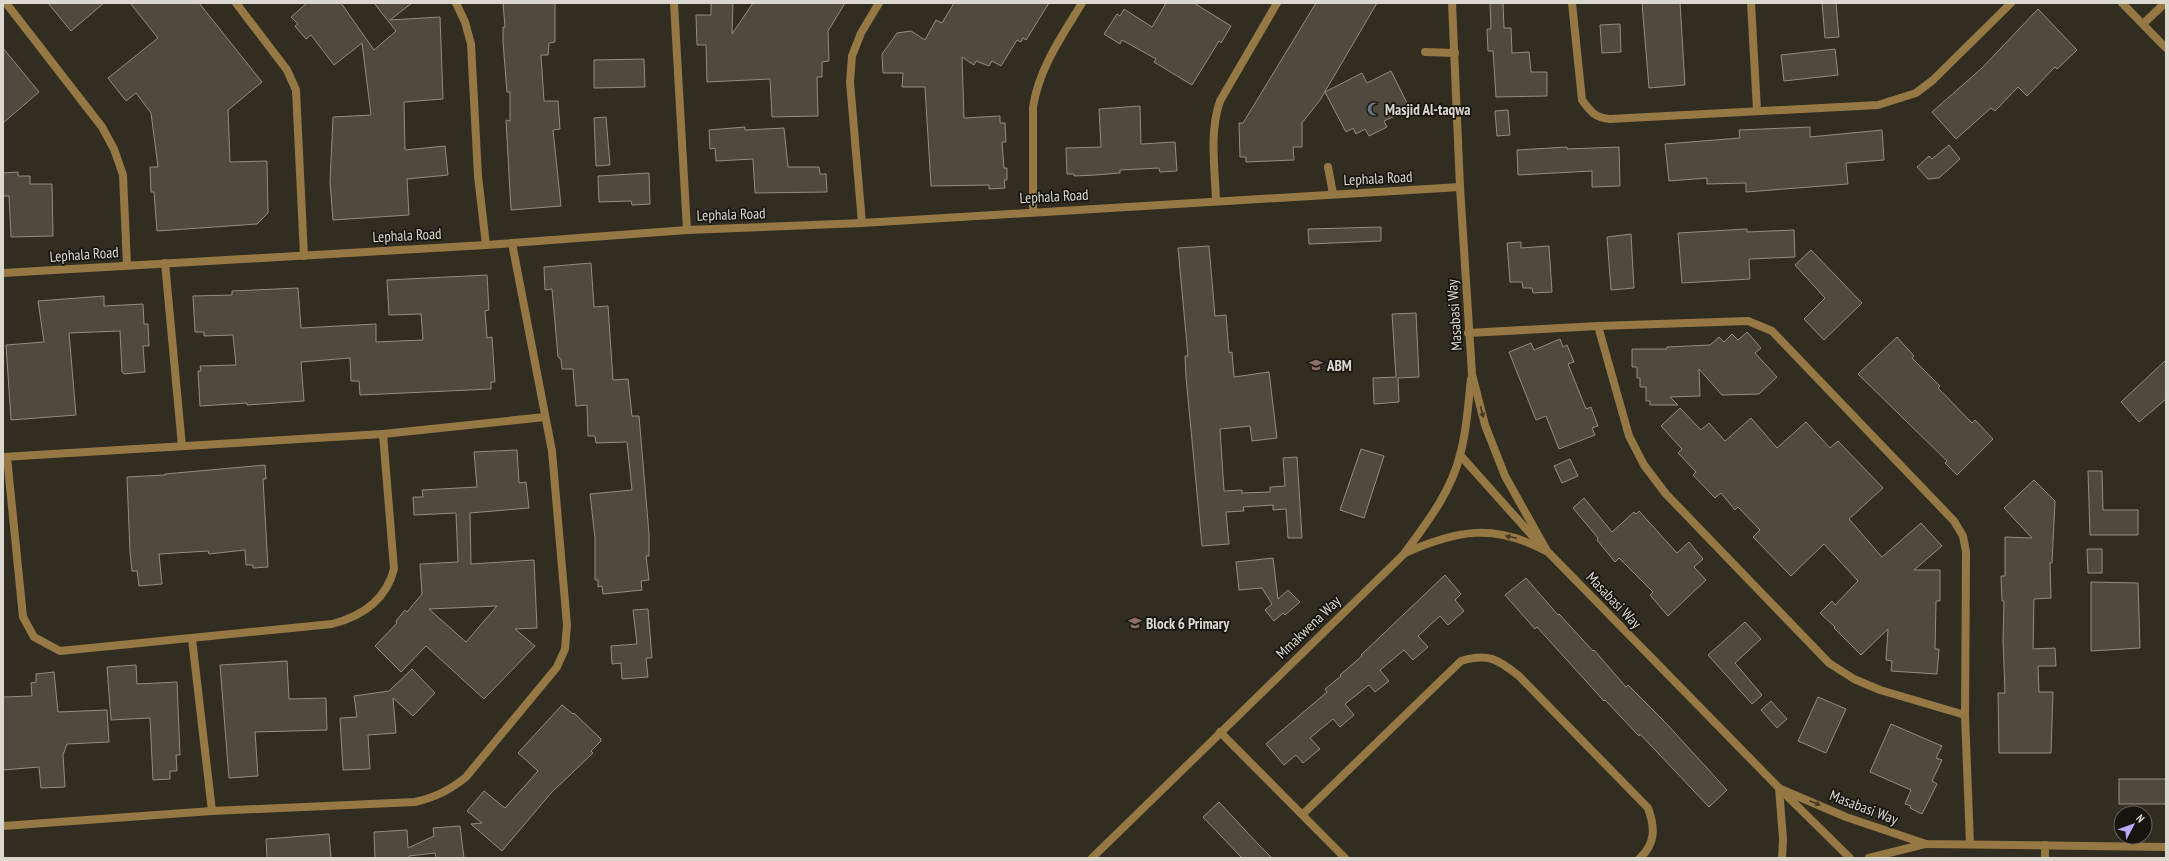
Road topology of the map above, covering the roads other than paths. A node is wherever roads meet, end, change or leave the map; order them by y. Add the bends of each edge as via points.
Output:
1 (6, 3) edge
2 (236, 3) edge
3 (456, 3) edge
4 (674, 3) edge
5 (879, 3) edge
6 (1082, 3) edge
7 (1277, 3) edge
8 (1452, 3) edge
9 (1572, 3) edge
10 (1751, 3) edge
11 (2011, 3) edge
12 (2122, 3) edge
13 (2165, 3) edge
14 (2143, 24) junction
15 (2166, 48) edge
16 (1425, 52) dead end
17 (1455, 53) junction
18 (1757, 110) junction
19 (1328, 167) dead end
20 (1460, 187) junction
21 (1333, 194) junction
22 (1216, 202) junction
23 (1033, 212) junction
24 (862, 223) junction
25 (687, 230) junction
26 (512, 243) junction
27 (486, 245) junction
28 (304, 256) junction
29 (165, 263) junction
30 (126, 265) junction
31 (3, 273) edge
32 (1598, 326) junction
33 (1468, 333) junction
34 (1472, 374) junction
35 (545, 417) junction
36 (383, 434) junction
37 (182, 446) junction
38 (1460, 455) junction
39 (5, 457) edge
40 (1547, 552) junction
41 (1404, 554) junction
42 (192, 638) junction
43 (1965, 715) junction
44 (1220, 732) junction
45 (1779, 788) junction
46 (212, 811) junction
47 (1303, 814) junction
48 (3, 826) edge
49 (1926, 844) junction
50 (1970, 844) junction
51 (2045, 845) junction
52 (2166, 846) edge
53 (1092, 858) edge
54 (1345, 858) edge
55 (1640, 858) edge
56 (1782, 858) edge
57 (1850, 858) edge
58 (1869, 858) edge
59 (2045, 858) edge

1 - 30 street via 102,127 114,150 123,174
2 - 28 street via 287,70 296,90
3 - 27 street via 471,44 478,176
4 - 25 street
5 - 24 street via 861,33 852,56 850,82
6 - 23 street via 1049,58 1035,91
7 - 22 street via 1220,101 1215,116 1213,133
8 - 17 street, Masabasi Way
9 - 18 street via 1582,100 1591,112 1600,118
10 - 18 street
11 - 18 street via 1933,80 1916,92 1878,104
12 - 14 street
13 - 14 street
14 - 15 street
16 - 17 street
17 - 20 street, Masabasi Way
19 - 21 street
20 - 21 street, Lephala Road
20 - 33 street, Masabasi Way
21 - 22 street, Lephala Road
22 - 23 street, Lephala Road
23 - 24 street, Lephala Road
24 - 25 street, Lephala Road
25 - 26 street, Lephala Road
26 - 27 street, Lephala Road
26 - 35 street
27 - 28 street, Lephala Road
28 - 29 street, Lephala Road
29 - 30 street, Lephala Road
29 - 37 street
30 - 31 street, Lephala Road
32 - 33 street
32 - 43 street via 1629,436 1644,465 1666,494 1829,663 1854,679 1880,690
32 - 43 street via 1748,321 1760,324 1772,331 1954,521 1963,536 1966,552
33 - 34 street, Masabasi Way
34 - 38 street, Mmakwena Way
34 -> 40 street, Masabasi Way via 1495,453
35 - 36 street
35 - 46 street via 552,451 567,625 565,649 557,667 466,777 451,789 416,802
36 - 37 street
36 - 42 street via 394,569 391,583 382,597 367,610 332,624
37 - 39 street
38 - 40 street
38 - 41 street, Mmakwena Way via 1449,485 1430,518
39 - 42 street via 23,617 34,637 60,651
40 -> 41 street via 1515,537 1469,533 1436,540
40 - 45 street, Masabasi Way
41 - 44 street, Mmakwena Way
42 - 46 street
43 - 50 street
44 - 47 street
44 - 53 street, Mmakwena Way
45 -> 49 street, Masabasi Way via 1846,817
45 - 56 street
45 - 57 street
46 - 48 street
47 - 54 street
47 - 55 street via 1462,661 1487,657 1500,661 1519,676 1648,808 1654,835 1648,850
49 - 50 street, Masabasi Way
49 - 58 street
50 - 51 street, Masabasi Way
51 - 52 street, Masabasi Way
51 - 59 street

